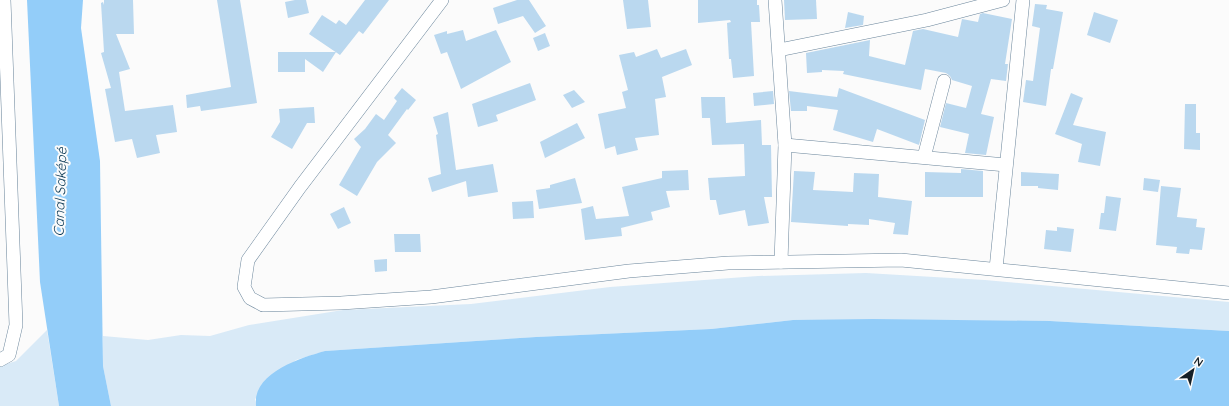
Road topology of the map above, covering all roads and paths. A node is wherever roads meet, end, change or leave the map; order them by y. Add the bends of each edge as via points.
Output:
1 (4, 0) edge
2 (442, 0) edge
3 (775, 0) edge
4 (1003, 0) edge
5 (1023, 0) edge
6 (779, 50) junction
7 (944, 81) dead end
8 (785, 145) junction
9 (924, 158) junction
10 (1006, 165) junction
11 (781, 262) junction
12 (996, 269) junction
13 (1229, 293) edge
14 (0, 360) edge

1 - 14 street via 16,325 9,355
2 - 11 street via 248,260 244,287 250,298 262,305 430,297 629,271 728,263
3 - 6 street
4 - 6 street via 927,20
5 - 10 street
6 - 8 street
7 - 9 street
8 - 9 street
8 - 11 street
9 - 10 street
10 - 12 street
11 - 12 street via 901,260
12 - 13 street

